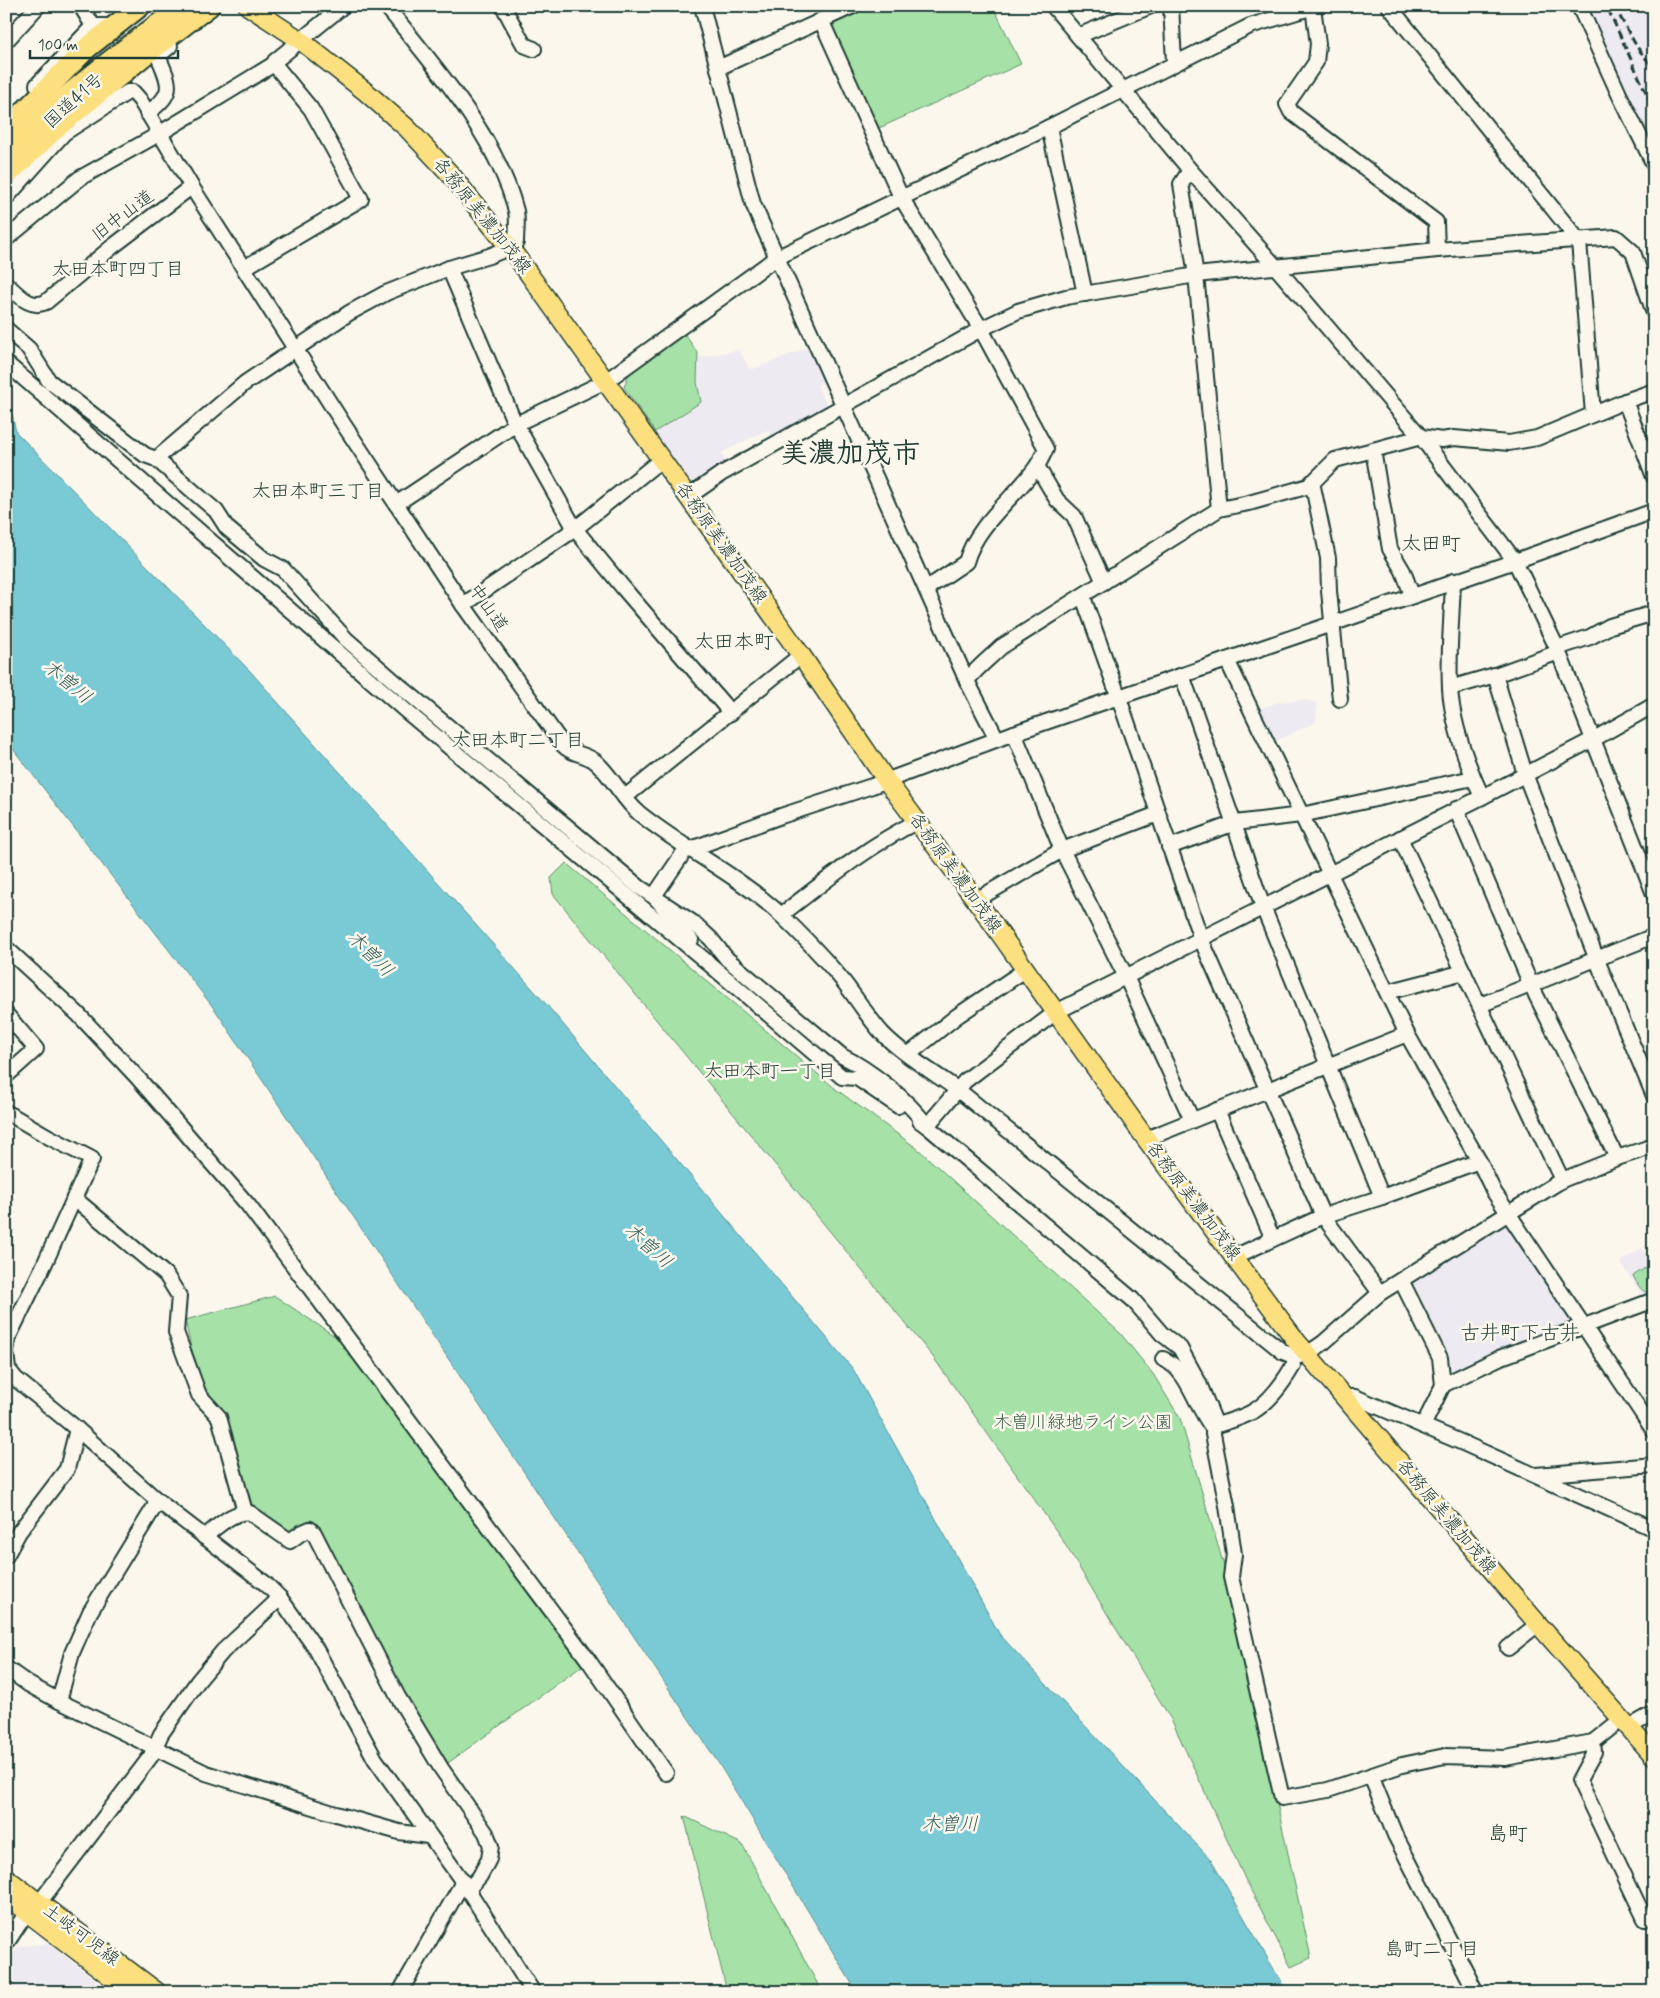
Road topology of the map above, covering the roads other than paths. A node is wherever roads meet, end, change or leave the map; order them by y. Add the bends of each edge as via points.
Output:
1 (38, 6) edge
2 (81, 6) edge
3 (140, 6) edge
4 (168, 6) edge
5 (344, 6) edge
6 (386, 6) edge
7 (503, 6) edge
8 (702, 6) edge
9 (853, 6) edge
10 (1052, 6) edge
11 (1151, 6) edge
12 (1171, 6) edge
13 (1389, 6) edge
14 (1579, 6) edge
15 (1315, 7) edge
16 (196, 8) edge
17 (257, 9) edge
18 (822, 20) junction
19 (93, 26) junction
20 (113, 26) junction
21 (1078, 36) junction
22 (300, 40) junction
23 (6, 41) edge
24 (534, 49) dead end
25 (142, 57) junction
26 (1174, 62) junction
27 (274, 64) junction
28 (718, 68) junction
29 (168, 84) junction
30 (1122, 90) junction
31 (147, 112) junction
32 (6, 119) edge
33 (1049, 127) junction
34 (6, 130) edge
35 (159, 134) junction
36 (6, 153) edge
37 (6, 165) edge
38 (1654, 165) edge
39 (1190, 170) junction
40 (6, 176) edge
41 (192, 187) junction
42 (900, 197) junction
43 (6, 198) edge
44 (6, 239) edge
45 (1579, 241) junction
46 (509, 248) junction
47 (1437, 250) junction
48 (776, 258) junction
49 (1275, 266) junction
50 (244, 268) junction
51 (450, 268) junction
52 (1196, 275) junction
53 (6, 284) edge
54 (1085, 294) junction
55 (1654, 313) edge
56 (6, 329) edge
57 (981, 329) junction
58 (294, 349) junction
59 (6, 363) edge
60 (606, 381) junction
61 (1654, 390) edge
62 (1624, 401) junction
63 (844, 406) junction
64 (1593, 414) junction
65 (516, 424) junction
66 (1421, 437) junction
67 (1373, 450) junction
68 (156, 459) junction
69 (662, 459) junction
70 (1037, 466) junction
71 (1654, 477) edge
72 (1312, 482) junction
73 (688, 497) junction
74 (396, 504) junction
75 (1219, 509) junction
76 (1654, 511) edge
77 (575, 529) junction
78 (1514, 561) junction
79 (1454, 581) junction
80 (1104, 582) junction
81 (926, 589) junction
82 (1412, 596) junction
83 (1083, 597) junction
84 (463, 605) junction
85 (1654, 613) edge
86 (1333, 623) junction
87 (1558, 650) junction
88 (801, 655) junction
89 (1227, 660) junction
90 (1182, 675) junction
91 (1495, 676) junction
92 (967, 681) junction
93 (1450, 688) junction
94 (1119, 698) junction
95 (1340, 699) dead end
96 (1653, 706) edge
97 (731, 712) junction
98 (1014, 733) junction
99 (1594, 739) junction
100 (997, 740) junction
101 (1525, 774) junction
102 (1473, 778) junction
103 (886, 780) junction
104 (625, 797) junction
105 (1482, 797) junction
106 (1456, 809) junction
107 (1158, 814) junction
108 (1301, 815) junction
109 (918, 821) junction
110 (1235, 824) junction
111 (1400, 838) junction
112 (1169, 847) junction
113 (691, 849) junction
114 (1062, 850) junction
115 (1330, 874) junction
116 (1654, 894) edge
117 (654, 896) junction
118 (976, 900) junction
119 (1263, 907) junction
120 (781, 915) junction
121 (1654, 936) edge
122 (1201, 939) junction
123 (6, 948) edge
124 (700, 956) junction
125 (1596, 959) junction
126 (1025, 970) junction
127 (1464, 972) junction
128 (1126, 977) junction
129 (1531, 985) junction
130 (1387, 992) junction
131 (1480, 1005) junction
132 (1056, 1012) junction
133 (6, 1014) edge
134 (1407, 1034) junction
135 (908, 1055) junction
136 (1329, 1065) junction
137 (6, 1076) edge
138 (958, 1090) junction
139 (1266, 1090) junction
140 (1654, 1096) edge
141 (1217, 1110) junction
142 (6, 1112) edge
143 (1192, 1120) junction
144 (927, 1126) junction
145 (1146, 1139) junction
146 (1654, 1146) edge
147 (1617, 1158) junction
148 (1479, 1161) junction
149 (1562, 1180) junction
150 (1382, 1197) junction
151 (74, 1198) junction
152 (1508, 1213) junction
153 (1323, 1216) junction
154 (1273, 1239) junction
155 (1234, 1257) junction
156 (1401, 1280) junction
157 (1380, 1293) junction
158 (1654, 1300) edge
159 (1583, 1325) junction
160 (7, 1345) edge
161 (1307, 1354) junction
162 (1293, 1366) dead end
163 (1443, 1385) junction
164 (1177, 1386) dead end
165 (1344, 1397) junction
166 (1423, 1426) junction
167 (1212, 1427) junction
168 (77, 1429) junction
169 (1654, 1431) edge
170 (1654, 1465) edge
171 (1535, 1475) junction
172 (158, 1501) junction
173 (245, 1512) junction
174 (1654, 1529) edge
175 (204, 1536) junction
176 (6, 1556) edge
177 (280, 1598) junction
178 (1538, 1624) junction
179 (1508, 1648) dead end
180 (6, 1668) edge
181 (59, 1701) junction
182 (1654, 1713) edge
183 (1625, 1723) junction
184 (1593, 1742) junction
185 (154, 1747) junction
186 (1654, 1756) edge
187 (666, 1773) dead end
188 (1371, 1776) junction
189 (428, 1836) junction
190 (6, 1878) edge
191 (466, 1886) junction
192 (6, 1896) edge
193 (33, 1908) junction
194 (1645, 1919) dead end
195 (6, 1944) edge
196 (131, 1992) edge
197 (157, 1992) edge
198 (400, 1992) edge
199 (533, 1992) edge
200 (1476, 1992) edge

1 - 23 street
2 - 19 street
3 - 20 highway
4 - 20 highway
5 - 22 street
6 - 46 street via 451,87 484,137 516,212 516,242
7 - 24 street via 524,45
8 - 28 street
9 - 18 street
10 - 21 street
11 - 21 street
12 - 26 street
13 - 45 street
14 - 38 street
15 - 26 street via 1250,26
15 - 47 street via 1316,62 1287,104 1291,112 1436,222
16 - 25 highway
16 - 29 street via 192,28 158,56
16 - 36 highway, 国道41号 via 125,50 48,112
16 - 37 highway, 国道41号 via 114,66
17 - 22 main road, 各務原美濃加茂線
18 - 28 street
18 - 42 street
19 - 20 street
19 - 32 street
20 - 34 highway
21 - 30 street
22 - 27 street
22 - 46 main road, 各務原美濃加茂線 via 407,128 452,176
25 - 29 street via 150,60
25 - 40 highway via 51,132
26 - 30 street
27 - 35 street
27 - 50 street via 311,110 361,199
28 - 48 street via 753,204
29 - 31 street via 167,96
30 - 33 street
30 - 39 street
31 - 35 street, 中山道
31 - 43 street, 中山道 via 133,92 128,92 64,134
33 - 42 street
33 - 54 street
35 - 41 street, 中山道
35 - 44 street via 80,178
39 - 49 street
39 - 52 street via 1182,184
41 - 50 street, 中山道
41 - 53 street, 旧中山道 via 46,302 30,304
42 - 48 street
42 - 57 street
45 - 47 street
45 - 55 street via 1616,237 1633,252
45 - 64 street
46 - 51 street
46 - 60 main road, 各務原美濃加茂線
47 - 49 street
48 - 60 street
48 - 63 street
49 - 52 street
49 - 66 street
50 - 58 street, 中山道
51 - 58 street via 386,293
51 - 65 street
52 - 54 street
52 - 75 street
54 - 57 street via 1018,310
56 - 68 street via 29,349 49,381 145,455
57 - 63 street
57 - 70 street via 1046,449
58 - 68 street via 245,383
58 - 74 street, 中山道
59 - 124 street via 406,711
60 - 65 street
60 - 69 main road, 各務原美濃加茂線
61 - 62 street
62 - 64 street
62 - 71 street
63 - 73 street via 721,474
63 - 81 street
64 - 66 street via 1537,438 1509,443
65 - 74 street
65 - 77 street
66 - 67 street
66 - 78 street
67 - 72 street via 1335,460
67 - 82 street via 1390,549
68 - 117 street via 216,510 227,528 264,559 283,569 346,639 639,887
69 - 73 main road, 各務原美濃加茂線
69 - 77 street
70 - 80 street via 1057,500 1074,516
70 - 81 street via 995,514 970,548 966,562
72 - 75 street via 1309,486
72 - 86 street via 1328,558
73 - 88 main road, 各務原美濃加茂線
74 - 84 street, 中山道
75 - 80 street
76 - 78 street
77 - 84 street
77 - 97 street
78 - 79 street
78 - 87 street
79 - 82 street
79 - 93 street
80 - 83 street
81 - 92 street
82 - 86 street
83 - 92 street via 1001,648
83 - 94 street
84 - 104 street, 中山道 via 563,745 572,753 597,763
85 - 87 street via 1610,626
86 - 89 street
86 - 95 street
87 - 91 street
87 - 99 street
88 - 97 street
88 - 103 main road, 各務原美濃加茂線
89 - 90 street
89 - 108 street
90 - 94 street
90 - 110 street
91 - 93 street
91 - 101 street
92 - 100 street
93 - 102 street via 1455,722
94 - 98 street
94 - 107 street
96 - 99 street
97 - 104 street
98 - 100 street
98 - 114 street
99 - 101 street
99 - 116 street
100 - 103 street
101 - 105 street
101 - 125 street
102 - 105 street
102 - 108 street
103 - 109 main road, 各務原美濃加茂線
103 - 113 street
104 - 113 street, 中山道 via 657,827
105 - 106 street
106 - 111 street
106 - 129 street
107 - 112 street
107 - 114 street
108 - 110 street
108 - 115 street
109 - 118 main road, 各務原美濃加茂線
109 - 120 street via 889,836
110 - 112 street
110 - 119 street
111 - 115 street
111 - 127 street
112 - 122 street
113 - 117 street via 684,852
113 - 120 street, 中山道
114 - 118 street
114 - 128 street
115 - 119 street
115 - 130 street
117 - 124 street via 698,949
117 - 144 street via 695,924 727,959 842,1056 860,1065 917,1112
118 - 126 main road, 各務原美濃加茂線
119 - 122 street
119 - 136 street
120 - 135 street, 中山道 via 838,975 882,1033
121 - 125 street
122 - 128 street
122 - 139 street
123 - 187 street via 98,1035 248,1205 589,1661
124 - 144 street via 842,1077 857,1078
125 - 129 street
125 - 140 street
126 - 132 main road, 各務原美濃加茂線
126 - 135 street via 957,1016
127 - 130 street
127 - 131 street
128 - 132 street
128 - 143 street
129 - 131 street
129 - 147 street
130 - 134 street
131 - 149 street
132 - 138 street via 965,1081
132 - 145 main road, 各務原美濃加茂線
133 - 137 street via 36,1049
134 - 136 street
134 - 148 street
135 - 138 street, 中山道
136 - 139 street
136 - 150 street
138 - 144 street
138 - 161 street, 中山道 via 1283,1352 1296,1357
139 - 141 street
139 - 153 street
141 - 143 street
141 - 154 street
142 - 151 street via 92,1159
143 - 145 street
144 - 167 street via 1132,1299 1162,1334 1180,1348 1198,1381 1212,1418
145 - 155 main road, 各務原美濃加茂線
146 - 147 street
147 - 149 street
148 - 150 street
148 - 152 street
149 - 152 street
150 - 153 street
151 - 160 street
151 - 173 street via 166,1275 179,1296 176,1332 199,1395 219,1418
152 - 156 street
152 - 159 street
153 - 154 street
153 - 157 street
154 - 155 street
155 - 161 main road, 各務原美濃加茂線
156 - 157 street
156 - 163 street via 1440,1358
157 - 161 street
158 - 159 street
159 - 163 street via 1499,1358
159 - 169 street
160 - 168 street via 8,1369 16,1379
161 - 165 main road, 各務原美濃加茂線
162 - 167 street via 1270,1398 1252,1413
163 - 166 street
164 - 167 street via 1163,1359 1173,1363
165 - 166 street via 1355,1397
165 - 178 main road, 各務原美濃加茂線
166 - 171 street
167 - 188 street via 1234,1554 1231,1577 1282,1798 1328,1790
168 - 172 street
168 - 176 street via 67,1469 19,1532
170 - 171 street
171 - 174 street
172 - 175 street
172 - 181 street via 90,1612 72,1653
173 - 175 street
173 - 191 street via 290,1541 310,1529 314,1533 398,1697 486,1833 491,1846 489,1859 480,1876
175 - 177 street
177 - 185 street via 223,1651 198,1681
177 - 189 street via 316,1649 375,1759
178 - 179 street
178 - 183 main road, 各務原美濃加茂線
180 - 181 street
181 - 185 street
182 - 183 street
183 - 184 street
183 - 186 main road, 各務原美濃加茂線
184 - 188 street via 1506,1758 1445,1756 1402,1765
184 - 194 street via 1594,1752 1579,1780
185 - 189 street via 206,1773 399,1832
185 - 193 street via 151,1756
188 - 200 street via 1395,1835
189 - 191 street
190 - 193 main road, 土岐可児線
191 - 198 street
191 - 199 street
192 - 193 main road, 土岐可児線
193 - 195 street
193 - 196 main road, 土岐可児線
193 - 197 main road, 土岐可児線

